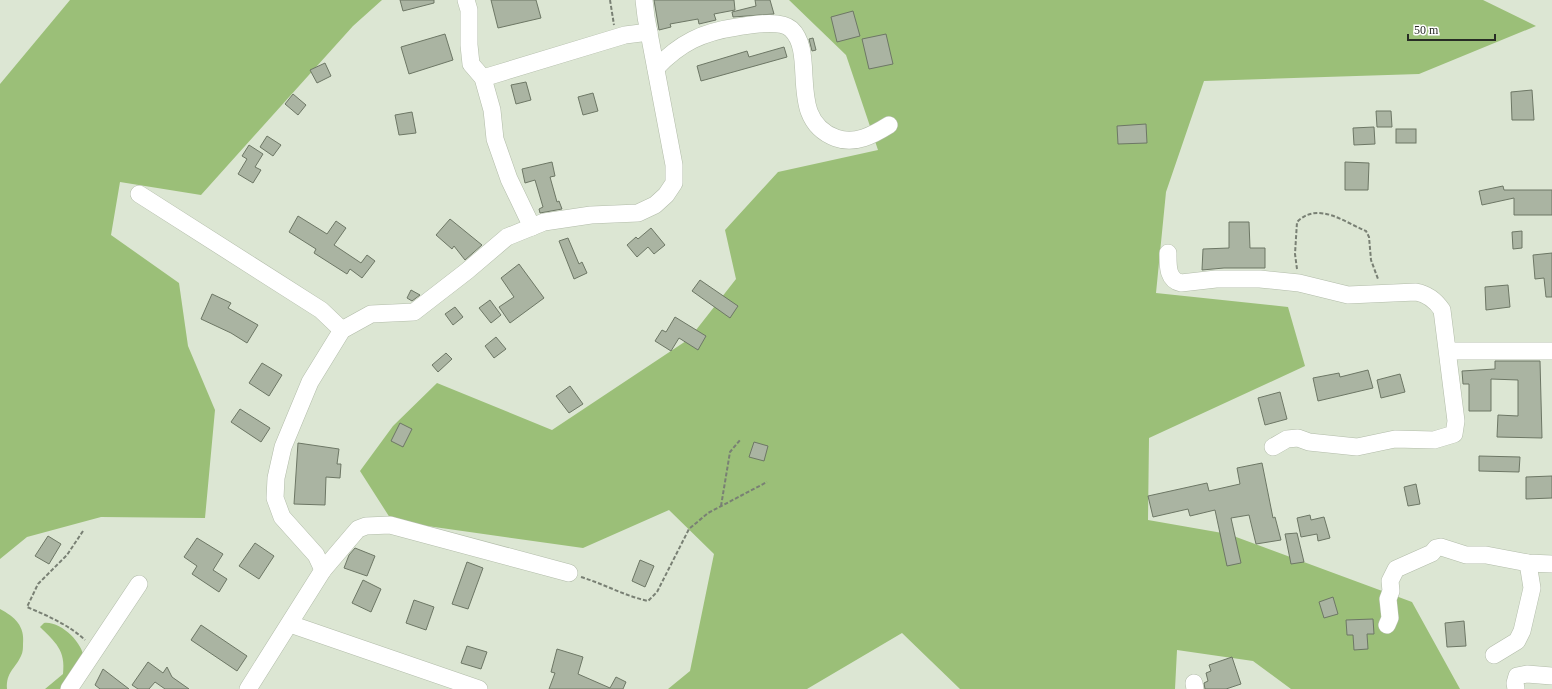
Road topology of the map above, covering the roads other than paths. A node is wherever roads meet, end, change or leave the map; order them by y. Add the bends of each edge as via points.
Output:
1 (466, 0) edge
2 (644, 0) edge
3 (649, 32) junction
4 (656, 68) junction
5 (483, 78) junction
6 (890, 125) dead end
7 (138, 194) dead end
8 (532, 226) junction
9 (1168, 253) dead end
10 (342, 330) junction
11 (1449, 351) junction
12 (1552, 351) edge
13 (1273, 447) dead end
14 (1528, 563) junction
15 (1552, 564) edge
16 (323, 570) junction
17 (569, 573) road end
18 (139, 584) dead end
19 (290, 624) junction
20 (1387, 625) dead end
21 (1494, 655) dead end
22 (1552, 676) edge
23 (69, 689) edge
24 (248, 689) edge
25 (479, 689) edge
26 (1516, 689) edge

1 - 5 street via 469,10 468,45 472,64
2 - 3 street
3 - 4 street
3 - 5 street via 616,38
4 - 6 street via 672,52 697,38 762,24 786,26 798,41 808,106 811,118 817,126 832,136 849,140 867,137
4 - 8 street via 674,165 674,183 666,195 655,205 638,213 591,215
5 - 8 street via 492,110 496,138 509,179
7 - 10 street via 321,310
8 - 10 street via 507,237 467,272 414,312 370,314
9 - 11 street via 1171,277 1175,282 1181,283 1216,279 1260,279 1298,283 1348,295 1422,293 1438,303 1444,317
10 - 16 street via 310,382 283,447 276,478 276,498 282,517 316,555
11 - 12 street
11 - 13 street via 1450,386 1456,421 1454,434 1434,440 1395,439 1357,447 1309,442 1298,438 1287,439
14 - 15 street
14 - 20 street via 1486,555 1460,554 1442,547 1436,548 1432,553 1396,570 1390,581 1390,618
14 - 21 street via 1532,588 1522,631 1518,641
16 - 17 street via 358,529 390,525
16 - 19 street
18 - 23 street
19 - 24 street
19 - 25 street
22 - 26 street via 1517,676

